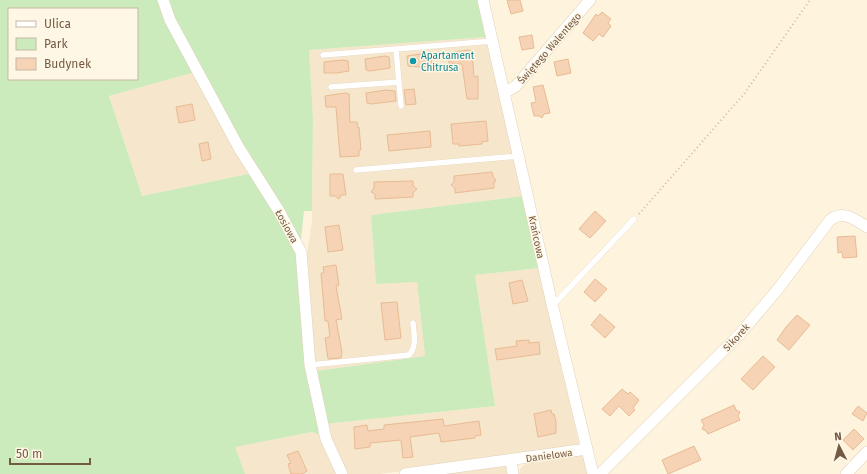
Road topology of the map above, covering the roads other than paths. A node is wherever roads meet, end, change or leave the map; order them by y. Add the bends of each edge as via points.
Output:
1 (163, 0) edge
2 (483, 0) edge
3 (590, 0) edge
4 (492, 41) junction
5 (396, 49) junction
6 (323, 55) dead end
7 (399, 82) junction
8 (331, 87) dead end
9 (504, 93) junction
10 (400, 106) dead end
11 (519, 156) junction
12 (356, 170) dead end
13 (634, 219) road end
14 (867, 227) edge
15 (552, 304) junction
16 (413, 324) dead end
17 (310, 365) junction
18 (587, 449) junction
19 (867, 452) edge
20 (511, 460) junction
21 (342, 474) edge
22 (405, 474) edge
23 (513, 474) edge
24 (593, 474) edge
25 (600, 474) edge
26 (846, 474) edge

1 - 17 street, Łosiowa via 174,26 239,148 280,211 301,252
2 - 4 street, Krańcowa
3 - 9 street, Świętego Walentego via 516,86
4 - 5 lane
4 - 9 street, Krańcowa
5 - 6 lane
5 - 7 lane
7 - 8 lane
7 - 10 lane
9 - 11 street, Krańcowa
11 - 12 lane
11 - 15 street, Krańcowa
13 - 15 lane
14 - 25 street, Sikorek via 844,214 830,220 740,334
15 - 18 street, Krańcowa
16 - 17 lane via 414,344 409,355
17 - 21 street, Łosiowa via 325,433
18 - 20 street, Danielowa
18 - 24 street, Krańcowa
19 - 26 street
20 - 22 street, Danielowa
20 - 23 street, Danielowa

